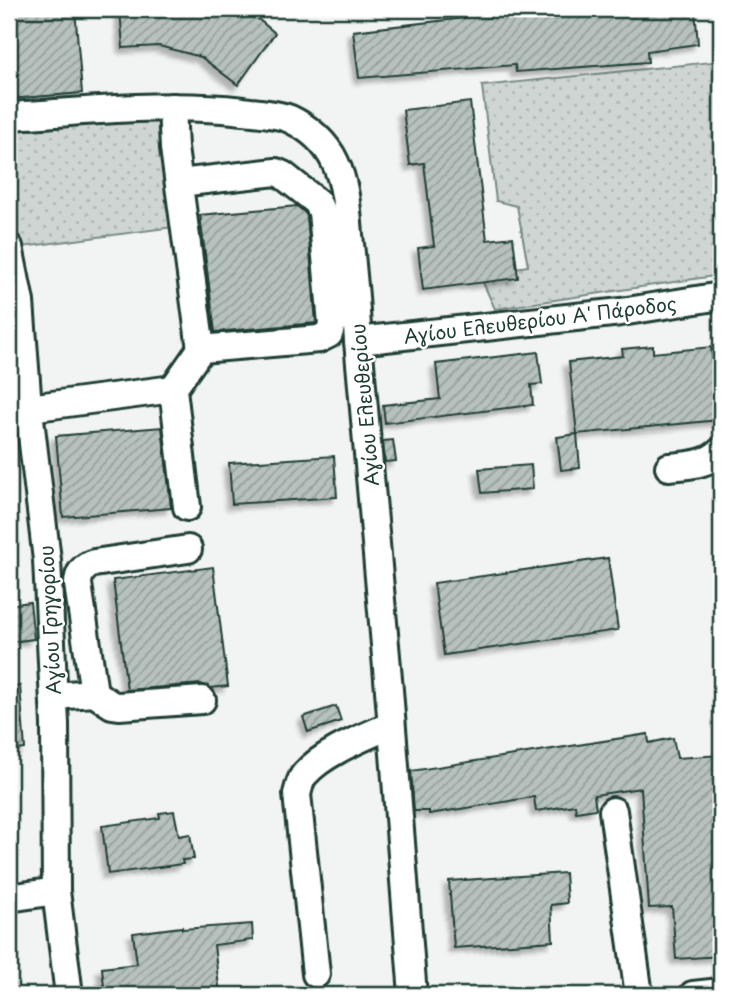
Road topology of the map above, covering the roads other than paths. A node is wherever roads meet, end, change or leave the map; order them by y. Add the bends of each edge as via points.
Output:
1 (172, 107) junction
2 (9, 116) edge
3 (179, 183) junction
4 (9, 247) edge
5 (721, 302) edge
6 (358, 341) junction
7 (201, 349) junction
8 (173, 388) junction
9 (29, 408) junction
10 (721, 451) edge
11 (668, 467) dead end
12 (187, 507) dead end
13 (188, 549) dead end
14 (94, 693) junction
15 (54, 696) junction
16 (202, 700) dead end
17 (391, 725) junction
18 (613, 811) dead end
19 (56, 891) junction
20 (9, 898) edge
21 (316, 974) dead end
22 (721, 992) edge
23 (69, 995) edge
24 (413, 995) edge
25 (639, 995) edge
26 (693, 995) edge

1 - 2 street, Αγίου Ελευθερίου
1 - 3 street
1 - 6 street, Αγίου Ελευθερίου via 287,118 323,143 342,178 346,197
3 - 7 street
3 - 7 street via 276,172 317,202 323,212 329,334 319,339
4 - 9 street, Αγίου Γρηγορίου via 20,302
5 - 6 street, Αγίου Ελευθερίου Α' Πάροδος
6 - 17 street, Αγίου Ελευθερίου
7 - 8 street
8 - 9 street
8 - 12 street
9 - 15 street, Αγίου Γρηγορίου via 47,560
10 - 11 street via 706,461
13 - 14 street via 94,563 80,573
14 - 15 street
14 - 16 street via 119,706
15 - 19 street, Αγίου Γρηγορίου
17 - 21 street via 322,760 303,775 297,794
17 - 24 street, Αγίου Ελευθερίου
18 - 25 street
19 - 20 street
19 - 23 street, Αγίου Γρηγορίου
22 - 26 street

